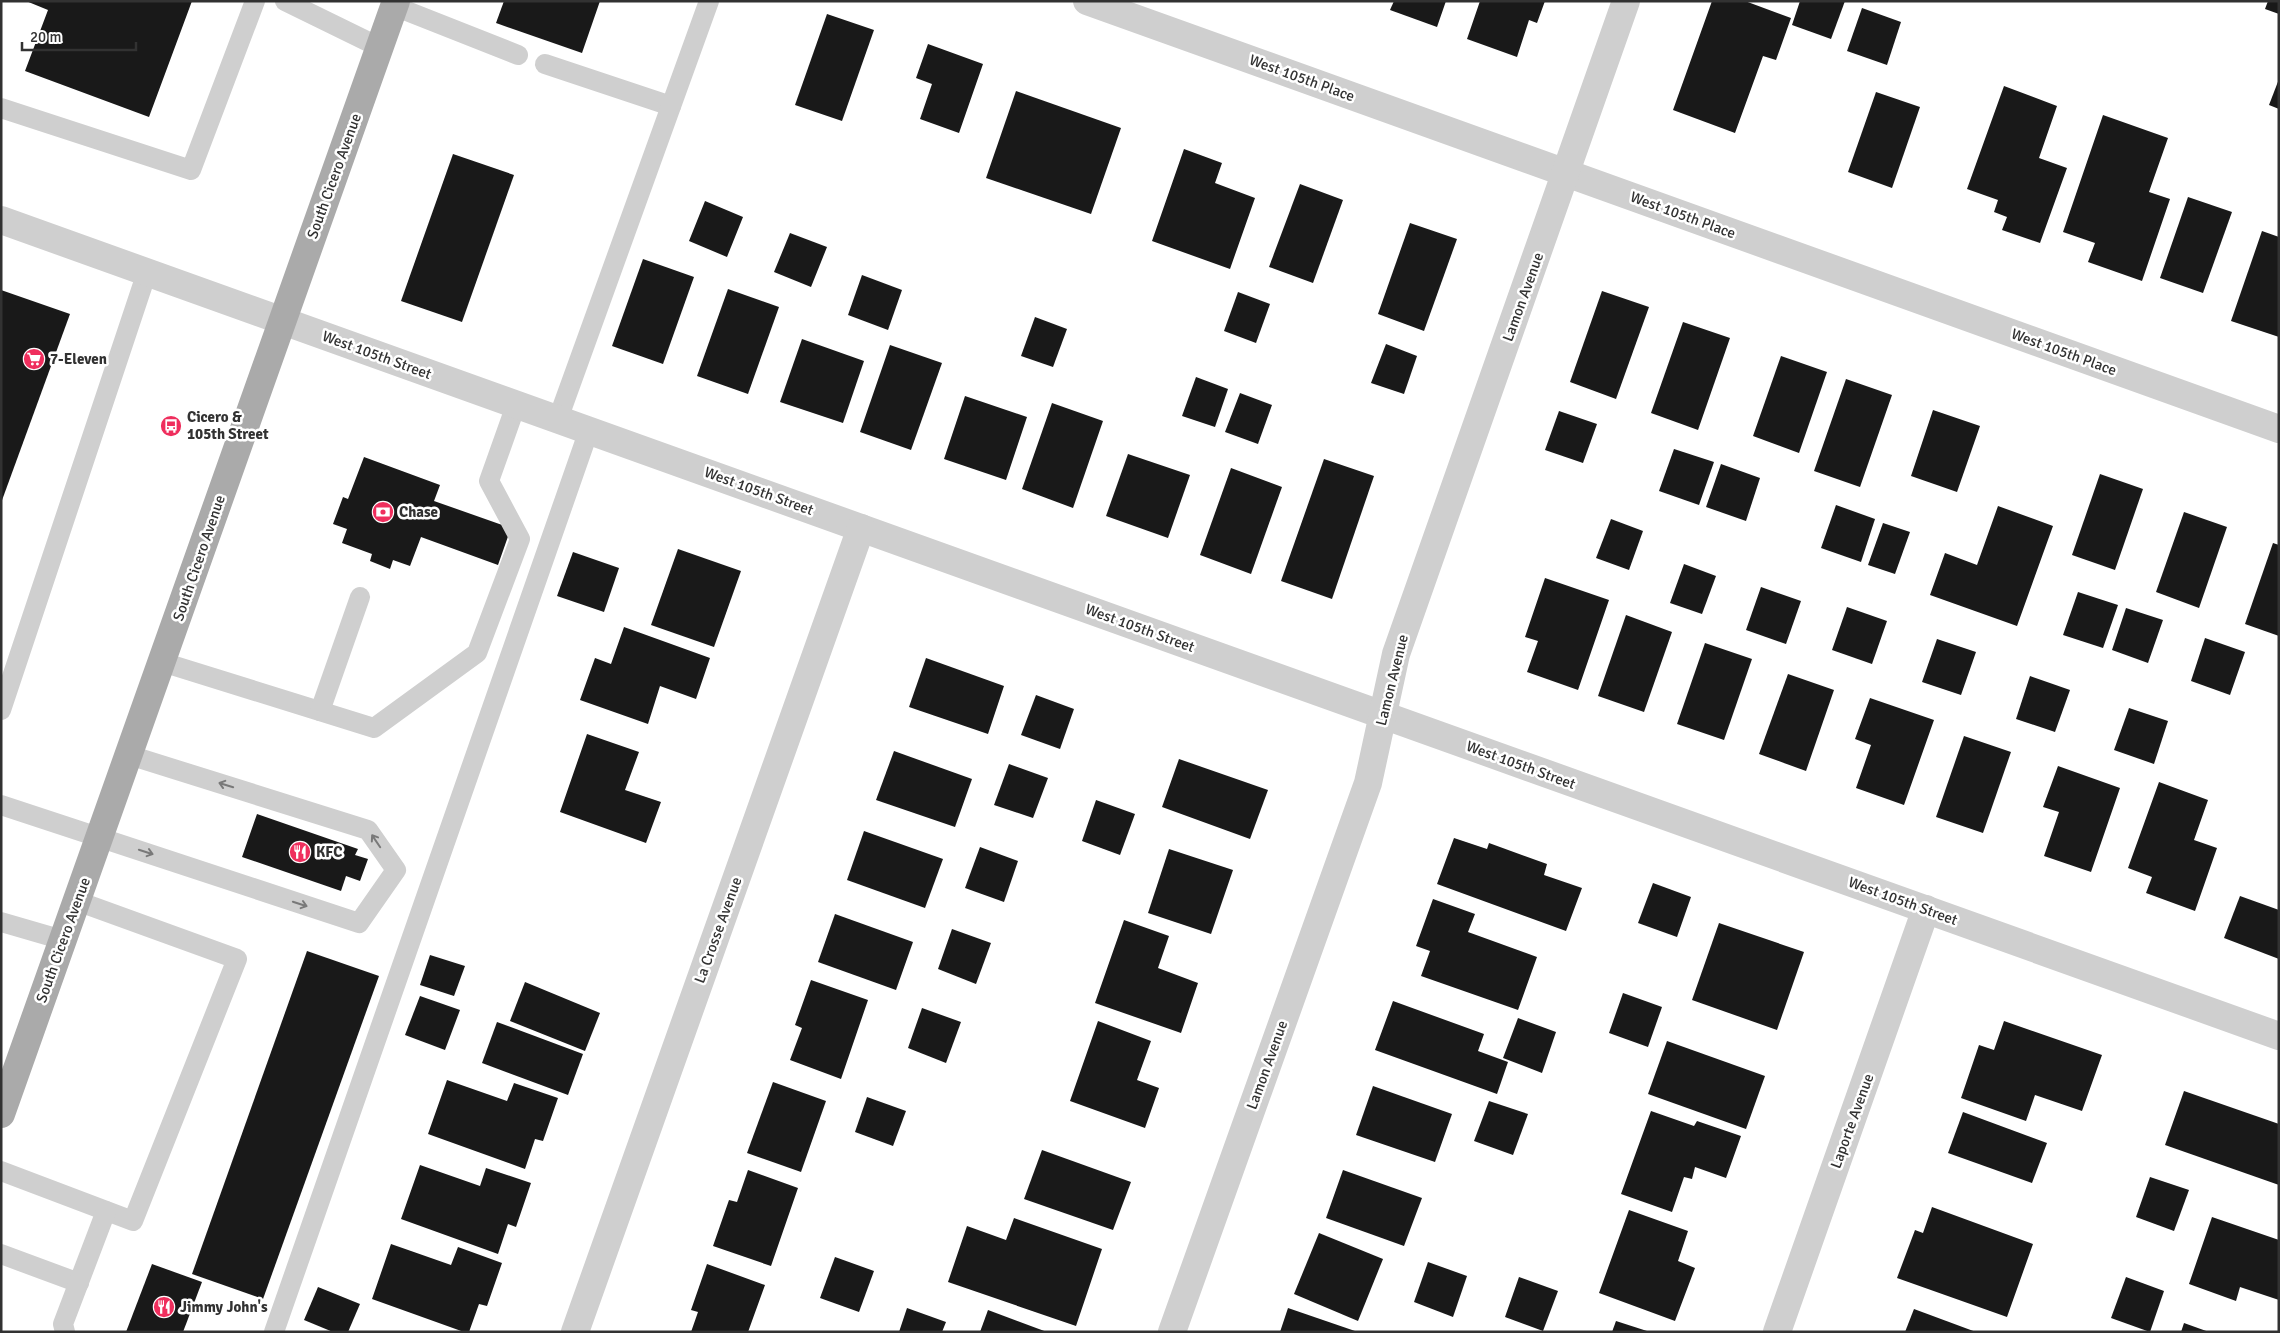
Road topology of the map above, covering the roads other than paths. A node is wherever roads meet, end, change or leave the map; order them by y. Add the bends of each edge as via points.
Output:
1 (255, 1) edge
2 (285, 1) edge
3 (709, 1) edge
4 (1087, 1) edge
5 (1626, 1) edge
6 (395, 4) edge
7 (379, 47) junction
8 (518, 55) dead end
9 (545, 64) dead end
10 (671, 106) junction
11 (1, 108) edge
12 (1567, 174) junction
13 (2, 224) edge
14 (147, 272) junction
15 (282, 321) junction
16 (516, 404) junction
17 (558, 419) junction
18 (2279, 429) edge
19 (589, 430) junction
20 (861, 528) junction
21 (360, 596) dead end
22 (162, 662) junction
23 (1, 710) edge
24 (320, 711) junction
25 (1383, 715) junction
26 (129, 755) junction
27 (1, 805) edge
28 (100, 837) junction
29 (77, 901) junction
30 (1926, 909) junction
31 (1, 922) edge
32 (63, 940) junction
33 (2279, 1036) edge
34 (1, 1114) edge
35 (1, 1171) edge
36 (106, 1211) junction
37 (1, 1254) edge
38 (79, 1283) junction
39 (64, 1332) edge
40 (274, 1332) edge
41 (575, 1332) edge
42 (1172, 1332) edge
43 (1777, 1332) edge

1 - 11 lane via 191,170
2 - 7 lane
3 - 10 lane
4 - 12 street, West 105th Place
5 - 12 street, Lamon Avenue
6 - 7 main road, South Cicero Avenue
6 - 8 lane
7 - 15 main road, South Cicero Avenue
9 - 10 lane
10 - 17 lane
12 - 18 street, West 105th Place
12 - 25 street, Lamon Avenue via 1396,654
13 - 14 street, West 105th Street
14 - 15 street, West 105th Street
14 - 23 lane
15 - 16 street, West 105th Street
15 - 22 main road, South Cicero Avenue
16 - 17 street, West 105th Street
16 - 24 lane via 489,481 520,539 477,653 374,728
17 - 19 street, West 105th Street
19 - 20 street, West 105th Street
19 - 40 lane
20 - 25 street, West 105th Street
20 - 41 street, La Crosse Avenue
21 - 24 lane
22 - 24 lane
22 - 26 main road, South Cicero Avenue
25 - 30 street, West 105th Street
25 - 42 street, Lamon Avenue via 1368,783
26 - 28 main road, South Cicero Avenue
28 -> 26 lane via 359,923 396,870 368,830
27 - 28 lane
28 - 29 main road, South Cicero Avenue
29 - 32 main road, South Cicero Avenue
29 - 36 lane via 237,959 133,1221
30 - 33 street, West 105th Street
30 - 43 street, Laporte Avenue
31 - 32 lane
32 - 34 main road, South Cicero Avenue
35 - 36 lane
36 - 38 lane
37 - 38 lane
38 - 39 lane via 63,1324

